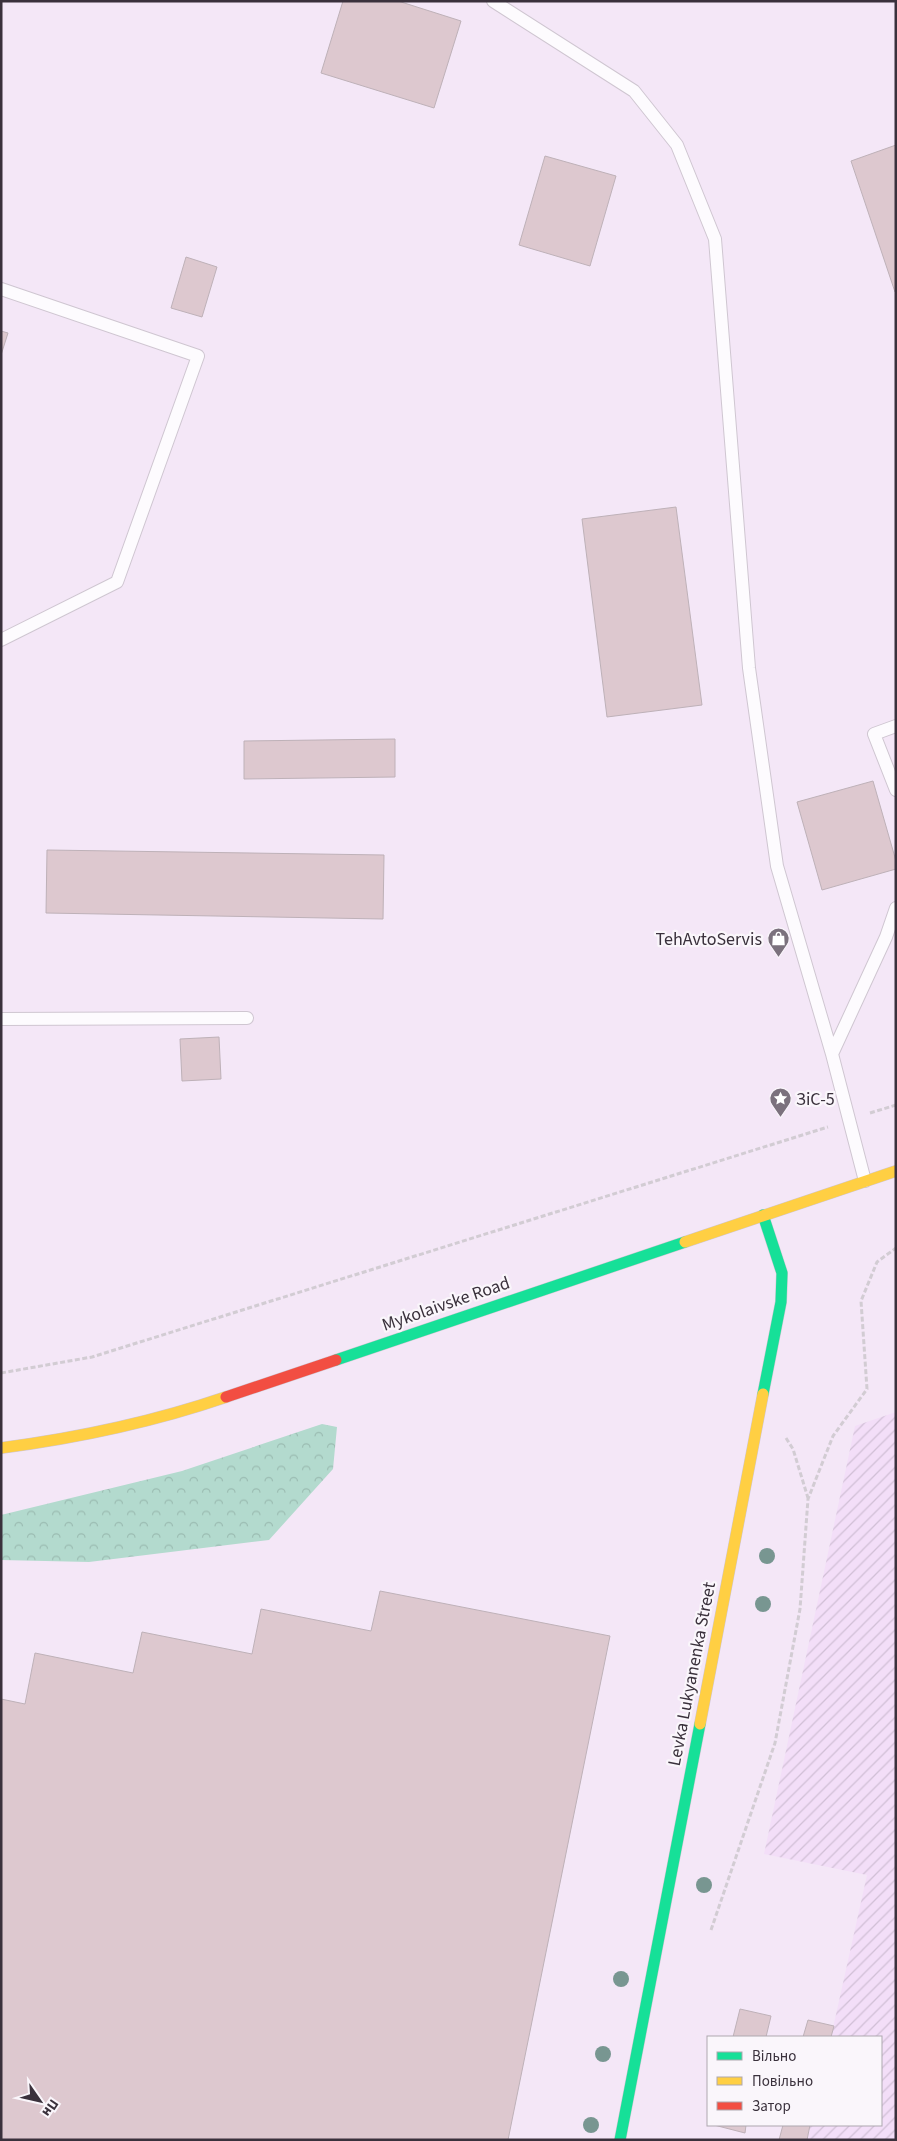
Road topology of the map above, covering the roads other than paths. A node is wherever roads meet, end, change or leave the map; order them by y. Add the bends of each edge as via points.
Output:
1 (493, 1) edge
2 (1, 289) edge
3 (1, 640) edge
4 (896, 726) edge
5 (896, 790) edge
6 (896, 908) edge
7 (247, 1018) dead end
8 (1, 1019) edge
9 (832, 1054) junction
10 (896, 1171) edge
11 (865, 1181) junction
12 (763, 1215) junction
13 (1, 1448) edge
14 (620, 2140) edge

1 - 9 lane via 634,91 677,144 715,239 750,677 777,866
2 - 3 lane via 198,356 117,582
4 - 5 lane via 874,734
6 - 9 lane via 886,938
7 - 8 lane
9 - 11 lane
10 - 11 main road, Mykolaivske Road
11 - 12 main road, Mykolaivske Road
12 - 13 main road, Mykolaivske Road via 188,1410 56,1441
12 - 14 main road, Levka Lukyanenka Street via 782,1273 781,1302

